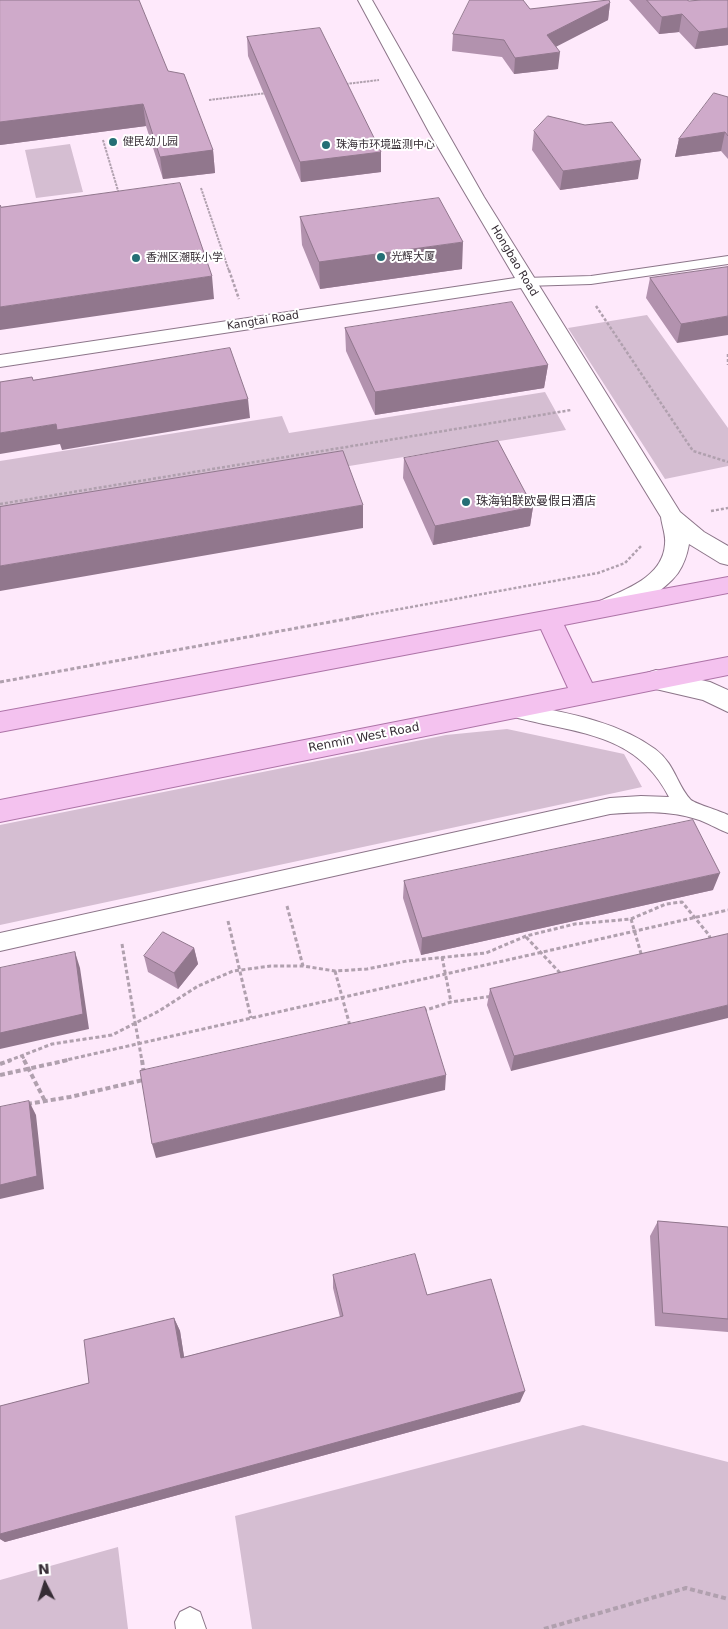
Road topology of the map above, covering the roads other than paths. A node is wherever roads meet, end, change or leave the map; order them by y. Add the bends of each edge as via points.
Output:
1 (365, 0) edge
2 (728, 260) edge
3 (525, 282) junction
4 (0, 361) edge
5 (672, 517) junction
6 (728, 557) edge
7 (728, 585) edge
8 (609, 607) junction
9 (549, 618) junction
10 (728, 666) edge
11 (656, 680) junction
12 (584, 694) junction
13 (728, 702) edge
14 (510, 709) junction
15 (0, 722) edge
16 (683, 806) junction
17 (0, 811) edge
18 (728, 825) edge
19 (0, 942) edge

1 - 3 street, Hongbao Road
2 - 3 lane via 591,280
3 - 4 street, Kangtai Road
3 - 5 street, Hongbao Road
5 - 6 street, Hongbao Road via 696,538
5 - 8 street, Hongbao Road via 677,544 673,563 658,582
7 - 8 main road
8 - 9 main road
9 - 12 main road
9 - 15 main road
10 - 11 main road, Renmin West Road
11 - 12 main road, Renmin West Road
11 - 13 street via 710,692
12 - 14 main road, Renmin West Road
14 - 16 lane via 616,736 650,756 667,776
14 - 17 main road, Renmin West Road
16 - 18 lane
16 - 19 lane via 646,803 610,806

